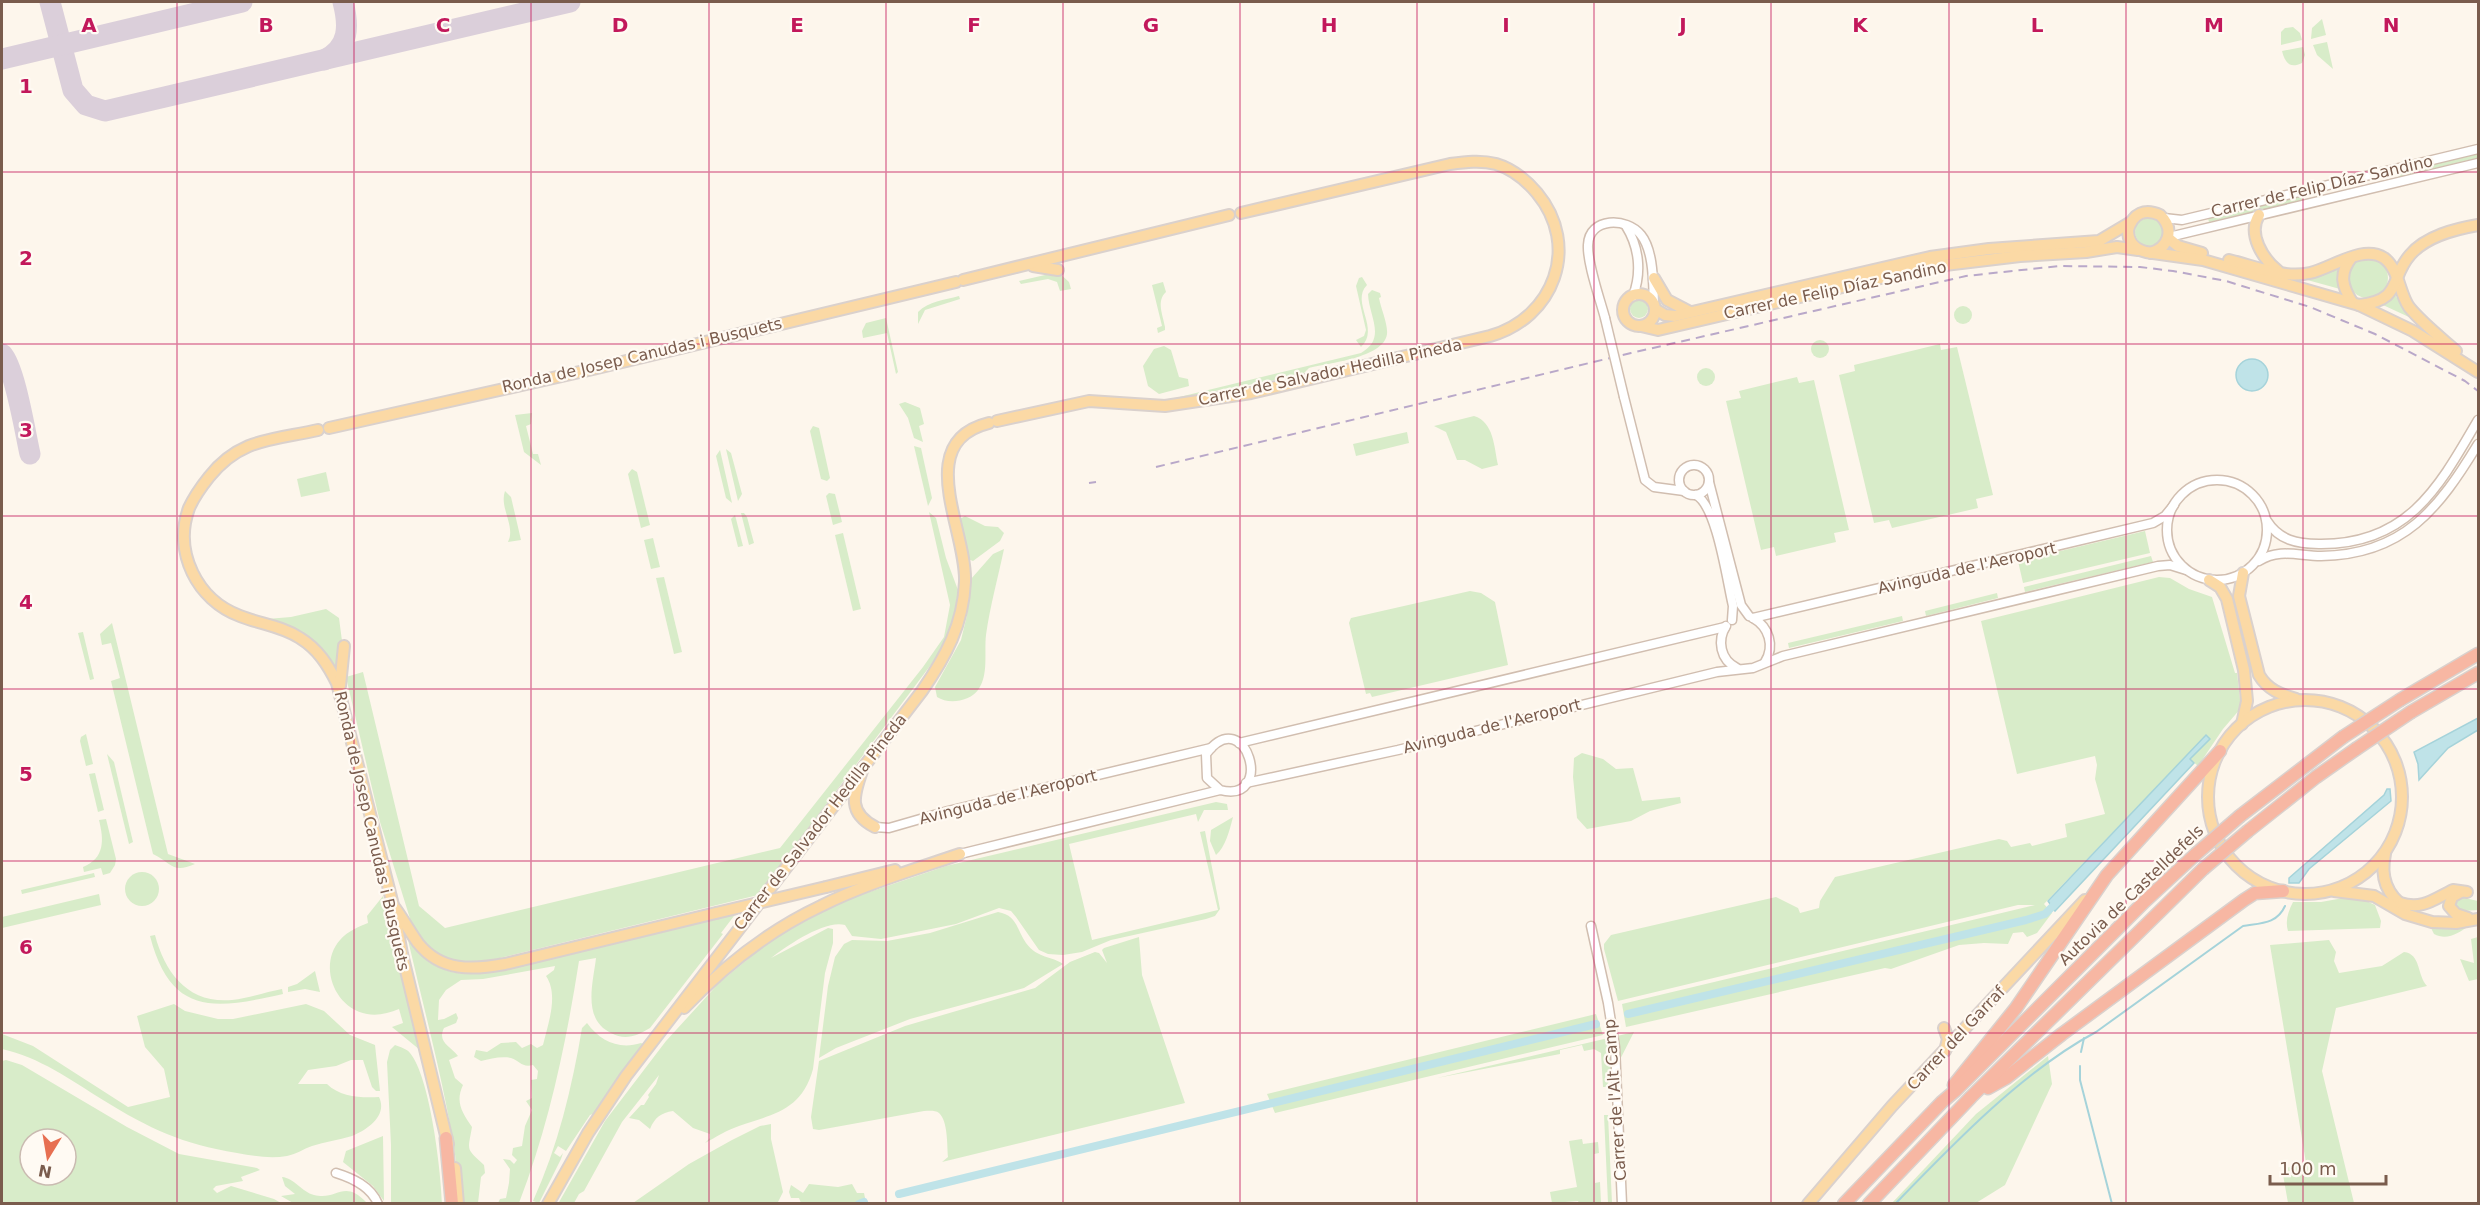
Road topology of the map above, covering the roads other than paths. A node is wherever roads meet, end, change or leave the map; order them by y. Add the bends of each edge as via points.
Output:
1 (2478, 149) edge
2 (2478, 163) edge
3 (1241, 213) dead end
4 (1229, 215) dead end
5 (2259, 215) junction
6 (2164, 218) junction
7 (2130, 222) junction
8 (1626, 225) junction
9 (2478, 225) edge
10 (2169, 238) junction
11 (2138, 250) junction
12 (2150, 253) junction
13 (2351, 258) junction
14 (1027, 265) junction
15 (1058, 270) dead end
16 (2280, 273) junction
17 (1654, 278) junction
18 (2398, 281) junction
19 (1633, 296) junction
20 (2355, 303) junction
21 (1654, 306) junction
22 (1691, 312) junction
23 (1641, 326) junction
24 (2478, 372) edge
25 (2478, 420) edge
26 (2478, 444) edge
27 (1679, 477) junction
28 (1709, 482) junction
29 (1657, 488) junction
30 (1684, 491) junction
31 (1696, 495) junction
32 (2174, 505) junction
33 (2266, 519) junction
34 (2186, 570) junction
35 (2247, 570) junction
36 (2209, 580) junction
37 (1751, 617) junction
38 (1732, 620) junction
39 (1725, 627) junction
40 (344, 646) dead end
41 (2478, 654) edge
42 (1765, 662) junction
43 (1737, 668) junction
44 (2478, 673) edge
45 (340, 692) junction
46 (2299, 700) junction
47 (2242, 724) junction
48 (1239, 743) junction
49 (1211, 748) junction
50 (2220, 751) junction
51 (866, 761) junction
52 (1246, 783) junction
53 (1220, 790) junction
54 (875, 827) joint
55 (2386, 851) junction
56 (960, 854) junction
57 (2107, 875) junction
58 (2283, 891) junction
59 (2328, 891) junction
60 (2398, 902) junction
61 (393, 905) junction
62 (2475, 918) edge
63 (1591, 926) dead end
64 (1944, 1028) dead end
65 (651, 1043) junction
66 (1945, 1051) junction
67 (1971, 1097) junction
68 (1942, 1102) junction
69 (446, 1138) junction
70 (336, 1173) dead end
71 (378, 1203) edge
72 (452, 1203) edge
73 (458, 1203) edge
74 (548, 1203) edge
75 (1622, 1203) edge
76 (1808, 1203) edge
77 (1844, 1203) edge
78 (1869, 1203) edge

1 - 6 street, Carrer de Felip Díaz Sandino via 2182,220
2 - 5 street, Carrer de Felip Díaz Sandino
3 - 51 main road, Carrer de Salvador Hedilla Pineda via 1450,164 1496,164 1524,180 1550,211 1558,255 1553,281 1538,307 1514,327 1485,337 1251,393 1165,406 1089,400 974,426 964,433 947,464 965,580 954,638 922,691
4 - 14 main road, Ronda de Josep Canudas i Busquets
5 - 10 street, Carrer de Felip Díaz Sandino
5 - 16 main road via 2259,248
6 - 7 main road via 2147,211
6 - 10 main road
7 - 11 main road via 2129,238
7 - 22 main road, Carrer de Felip Díaz Sandino via 2099,241 1930,257
8 - 17 street via 1645,240
8 - 19 street via 1639,271
8 - 29 street, bridge via 1608,223 1596,228 1588,242 1589,256 1642,475
9 - 18 main road via 2456,229 2422,244 2408,258
10 - 12 main road via 2162,248
10 - 16 main road via 2189,250
11 - 12 main road
11 - 23 main road, Carrer de Felip Díaz Sandino via 2117,247 1928,267 1667,328
12 - 20 main road via 2203,260
13 - 16 main road via 2308,274
13 - 18 main road via 2366,253 2382,257
13 - 20 main road via 2342,277
14 - 15 main road
14 - 45 main road, Ronda de Josep Canudas i Busquets via 593,369 255,443 225,458 195,497 186,519 184,547 190,571 203,591 227,611 286,631 308,643 326,663
17 - 21 street
17 - 22 main road via 1667,300
18 - 20 main road via 2383,299
18 - 24 main road via 2416,314
19 - 21 main road via 1644,295
19 - 23 main road via 1625,302 1623,313 1628,322
20 - 24 main road via 2413,331
21 - 22 main road, Carrer de Felip Díaz Sandino via 1669,316
21 - 23 main road via 1650,322
25 - 33 street via 2429,498 2408,517 2381,532 2346,542 2301,543 2282,537
26 - 35 street via 2435,508 2398,536 2348,554 2271,554
27 - 28 street via 1685,468 1698,465 1708,473
27 - 29 street
27 - 30 street
28 - 31 street
28 - 37 street via 1741,605
29 - 30 street
30 - 31 street
31 - 38 street via 1706,503 1713,520 1733,606
32 - 33 street via 2193,487 2209,481 2227,481 2249,492 2259,502
32 - 34 street via 2167,536 2175,558
32 - 37 street, Avinguda de l'Aeroport via 2153,523
33 - 35 street via 2264,547
34 - 36 street
34 - 42 street, Avinguda de l'Aeroport via 2158,566
35 - 36 street via 2227,579
35 - 46 main road via 2239,596 2259,675 2275,692
36 - 47 main road via 2220,587 2227,599 2244,670 2247,701
37 - 38 street, Avinguda de l'Aeroport
37 - 42 street via 1763,625 1770,640
38 - 39 street
39 - 43 street via 1720,642 1723,653
39 - 48 street, Avinguda de l'Aeroport
40 - 45 main road
41 - 68 highway, Autovia de Castelldefels, bridge via 2343,737 2240,816 2145,901
42 - 43 street, Avinguda de l'Aeroport via 1752,668
43 - 52 street, Avinguda de l'Aeroport
44 - 67 highway, Autovia de Castelldefels, bridge via 2356,749 2248,831 2203,869
45 - 61 main road, Ronda de Josep Canudas i Busquets
46 - 47 main road via 2272,706
46 - 55 main road via 2330,704 2355,714 2372,727 2390,751 2400,775 2402,802 2397,828
47 - 50 main road
48 - 49 street, Avinguda de l'Aeroport via 1223,740
48 - 52 street via 1252,761
49 - 53 street via 1206,754 1206,770
49 - 54 street, Avinguda de l'Aeroport via 889,828
50 - 57 highway
50 - 58 main road via 2208,793 2209,811 2223,849 2242,870
51 - 54 main road via 855,802 861,818
51 - 65 main road, Carrer de Salvador Hedilla Pineda
52 - 53 street, Avinguda de l'Aeroport via 1234,791
53 - 56 street, Avinguda de l'Aeroport
55 - 59 main road via 2361,876
55 - 60 main road via 2384,880 2388,892
56 - 61 main road, bridge via 505,964 470,969 443,963 426,952
56 - 65 main road via 845,895 794,920 724,972
57 - 66 main road, Carrer del Garraf
57 - 68 highway via 2029,991
58 - 59 main road
58 - 67 highway via 2261,892 2244,900 2006,1078
59 - 62 main road via 2374,896 2405,914 2432,922 2456,923
60 - 62 main road via 2425,915
60 - 62 main road via 2422,905 2451,890 2462,890 2467,892 2451,897 2449,906 2456,914
61 - 69 main road, Ronda de Josep Canudas i Busquets
63 - 75 street, Carrer de l'Alt Camp via 1615,1047
64 - 66 main road via 1948,1039
65 - 74 main road, Carrer de Salvador Hedilla Pineda via 588,1133
66 - 76 main road, Carrer del Garraf
67 - 78 highway, Autovia de Castelldefels
68 - 77 highway, Autovia de Castelldefels
69 - 72 highway
69 - 73 main road, Ronda de Josep Canudas i Busquets via 453,1157
70 - 71 street via 361,1184

